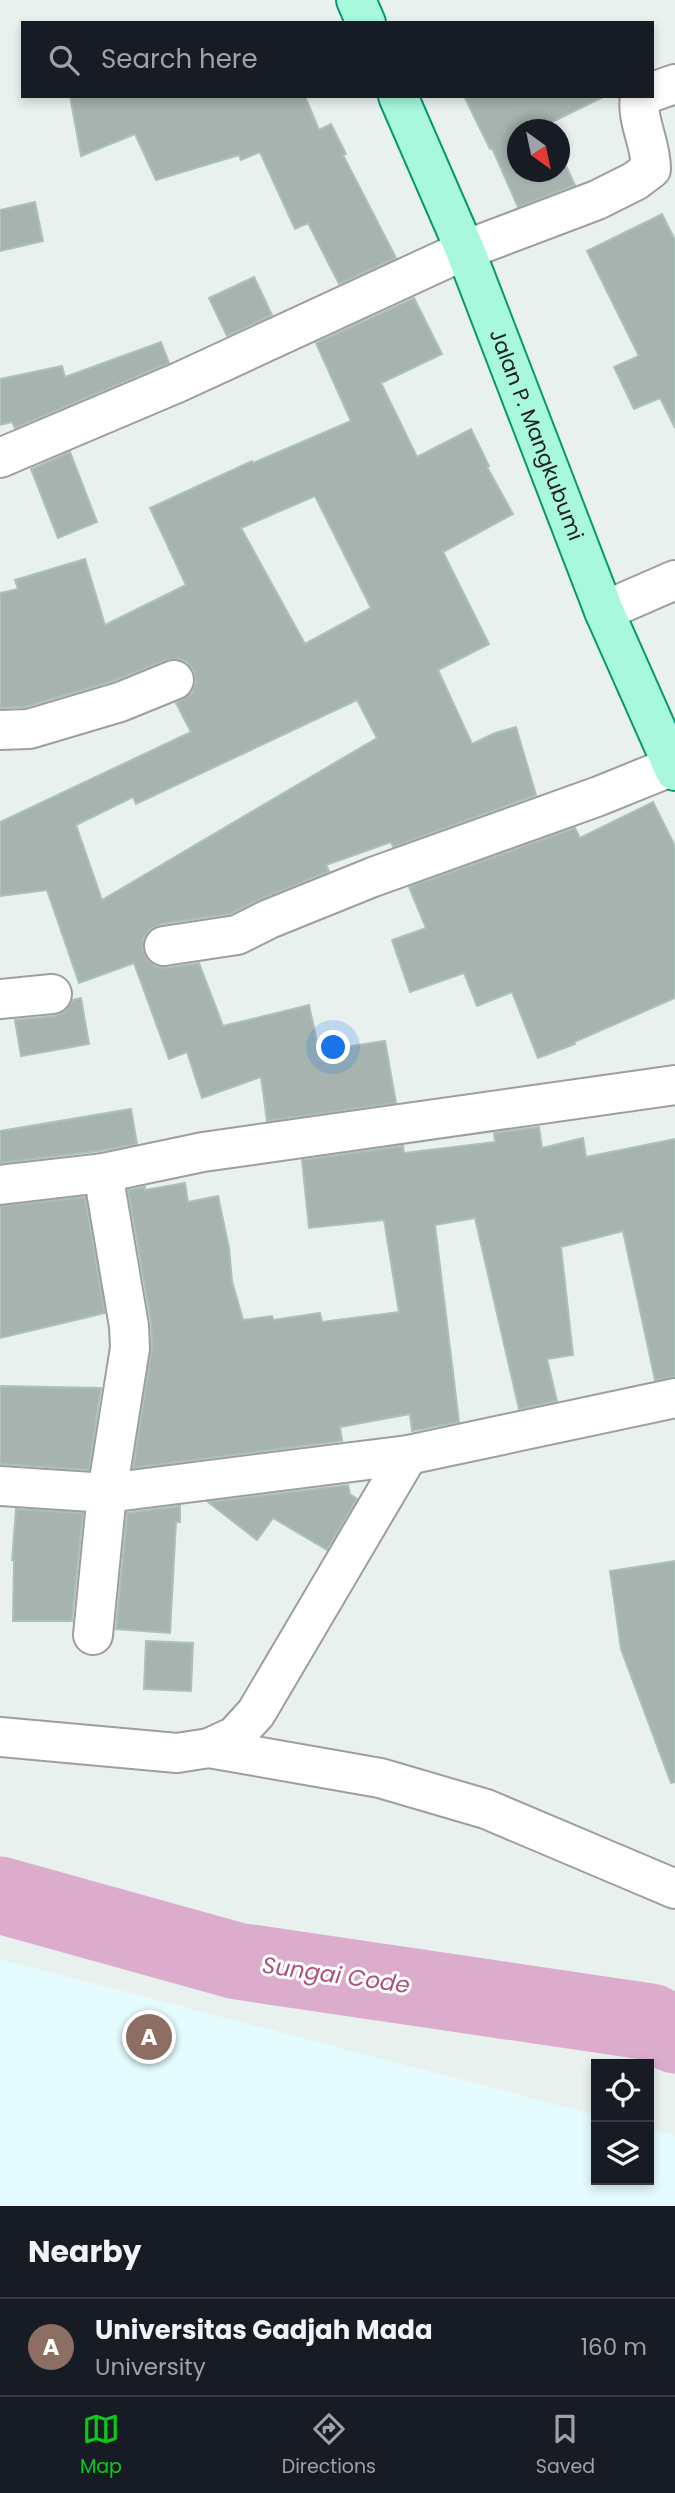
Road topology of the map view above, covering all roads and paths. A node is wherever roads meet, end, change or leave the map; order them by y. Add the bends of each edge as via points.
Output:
1 (356, 0) edge
2 (365, 21) edge
3 (675, 84) edge
4 (654, 91) edge
5 (399, 98) edge
6 (640, 98) edge
7 (465, 250) junction
8 (0, 458) edge
9 (675, 580) edge
10 (604, 611) junction
11 (174, 680) dead end
12 (0, 730) edge
13 (674, 769) edge
14 (164, 946) dead end
15 (52, 994) dead end
16 (0, 999) edge
17 (675, 1085) edge
18 (103, 1173) junction
19 (0, 1185) edge
20 (675, 1398) edge
21 (408, 1455) junction
22 (0, 1486) edge
23 (107, 1493) junction
24 (93, 1635) dead end
25 (0, 1737) edge
26 (209, 1748) junction
27 (675, 1889) edge

1 - 2 main road
3 - 4 street
5 - 7 main road, Jalan P. Mangkubumi
6 - 7 street via 638,110 651,152 651,169 597,200
7 - 8 street via 177,383
7 - 10 main road, Jalan P. Mangkubumi
9 - 10 street
10 - 13 main road, Jalan P. Mangkubumi
11 - 12 street via 120,702 29,729
13 - 14 street via 373,877 237,935
15 - 16 street
17 - 18 street via 203,1152
18 - 19 street
18 - 23 street via 130,1348
20 - 21 street
21 - 23 street
21 - 26 street via 256,1713 235,1736
22 - 23 street
23 - 24 street
25 - 26 street via 177,1753
26 - 27 street via 380,1777 486,1810

